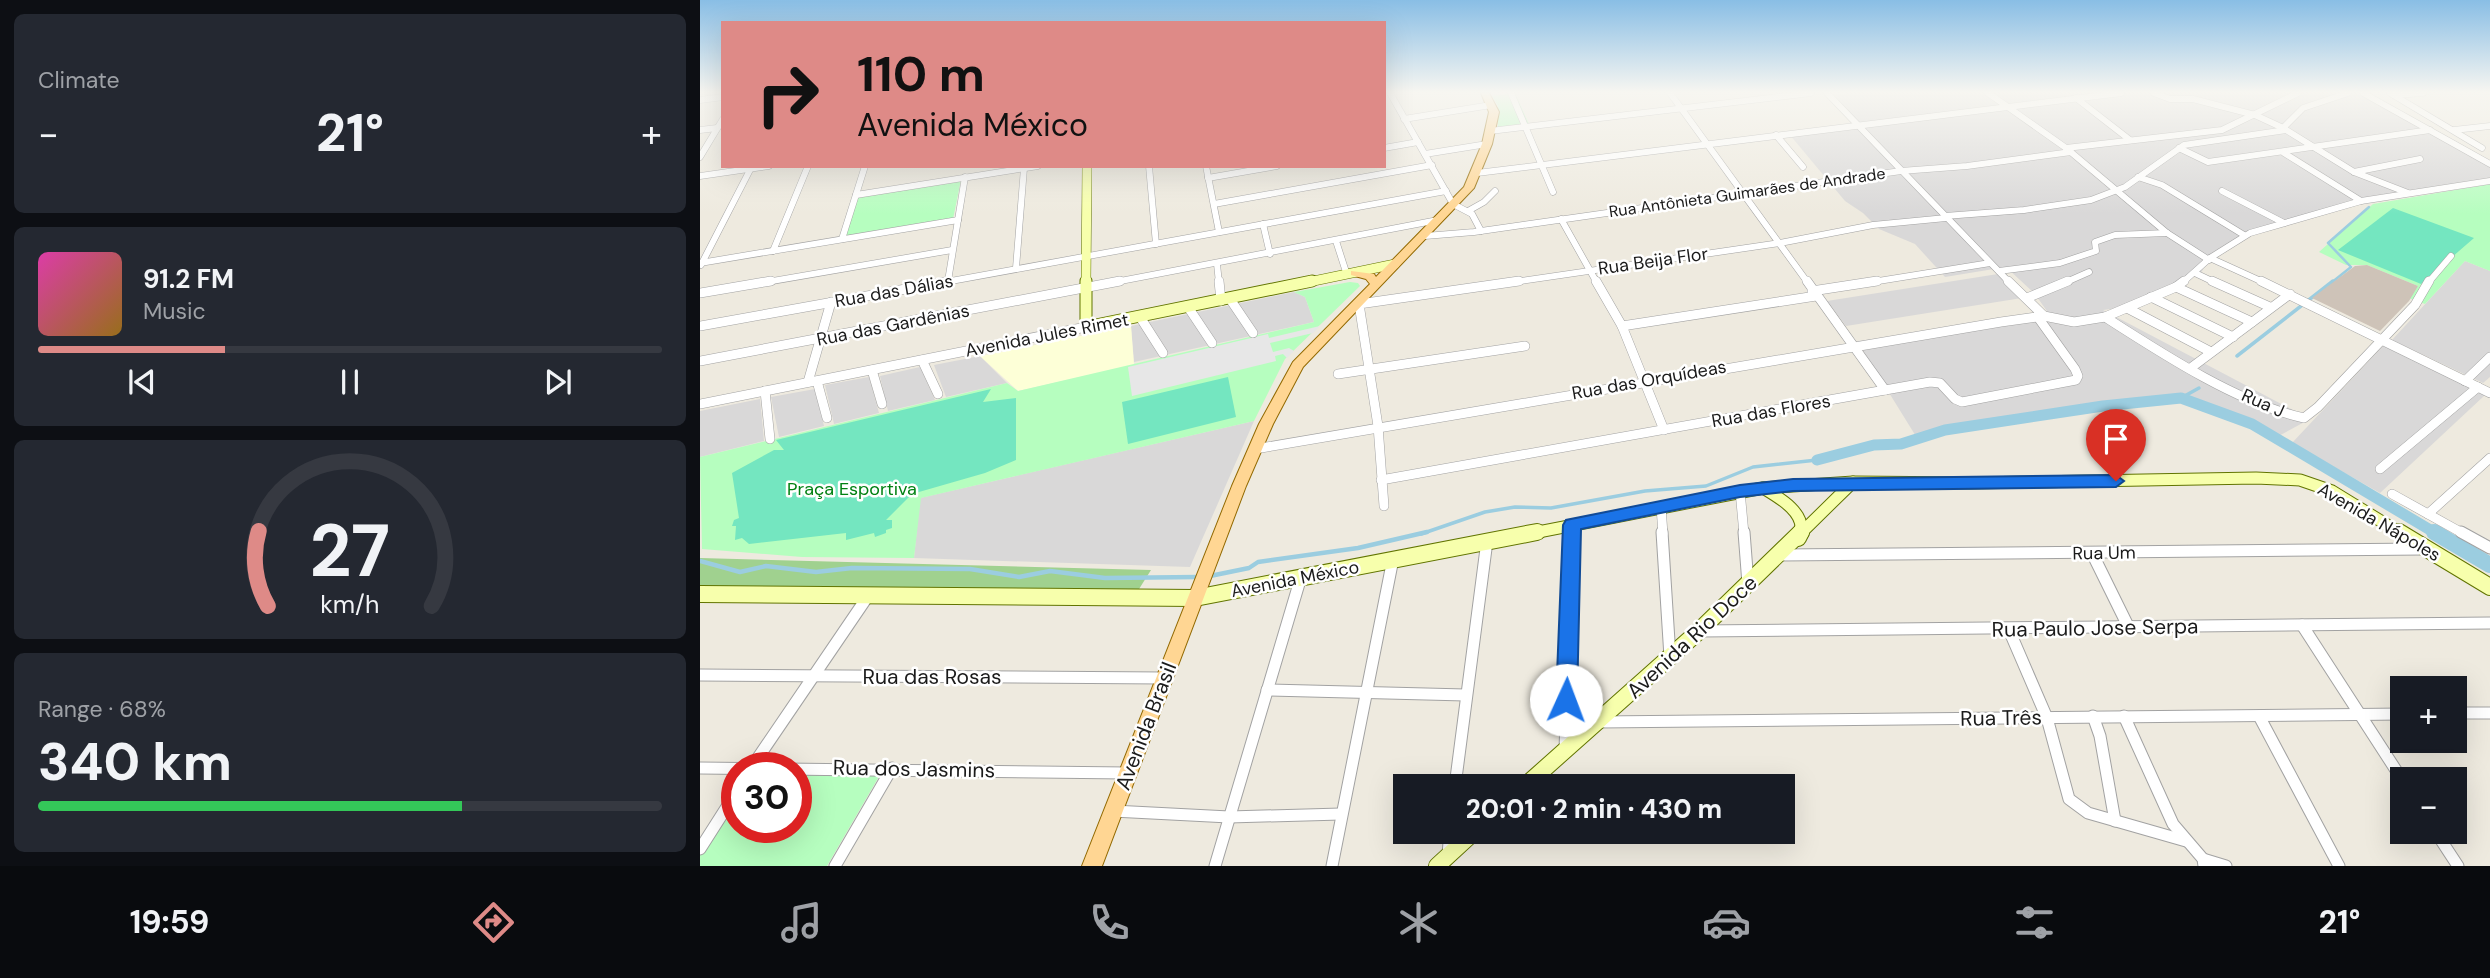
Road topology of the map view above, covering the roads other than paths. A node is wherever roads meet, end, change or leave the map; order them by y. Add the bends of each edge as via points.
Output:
1 (714, 133) edge
2 (1413, 133) edge
3 (1489, 133) edge
4 (1530, 133) edge
5 (1697, 133) edge
6 (1787, 133) edge
7 (1864, 133) edge
8 (2046, 133) edge
9 (2122, 133) edge
10 (2178, 133) edge
11 (2257, 133) edge
12 (2291, 133) edge
13 (2407, 133) edge
14 (2436, 133) edge
15 (2458, 133) edge
16 (2170, 134) junction
17 (1776, 135) junction
18 (2130, 140) junction
19 (1418, 142) junction
20 (1703, 143) junction
21 (1487, 144) junction
22 (2182, 146) junction
23 (2315, 147) junction
24 (1386, 148) edge
25 (2482, 148) dead end
26 (2068, 150) junction
27 (701, 153) edge
28 (2284, 153) junction
29 (1425, 154) junction
30 (2420, 159) dead end
31 (2490, 164) edge
32 (1542, 165) junction
33 (1432, 166) junction
34 (1803, 167) dead end
35 (751, 168) edge
36 (807, 168) edge
37 (865, 168) edge
38 (1029, 168) edge
39 (1087, 168) edge
40 (1149, 168) edge
41 (1206, 168) edge
42 (1266, 168) edge
43 (1024, 169) junction
44 (1901, 171) junction
45 (2354, 172) junction
46 (1477, 173) junction
47 (700, 176) edge
48 (965, 177) junction
49 (2138, 177) junction
50 (1208, 178) junction
51 (2490, 181) edge
52 (1446, 191) junction
53 (1495, 191) dead end
54 (2115, 191) junction
55 (2222, 191) dead end
56 (1553, 192) dead end
57 (1743, 194) junction
58 (2409, 194) junction
59 (856, 195) junction
60 (2361, 201) junction
61 (1214, 204) junction
62 (1453, 204) junction
63 (1468, 211) junction
64 (1946, 217) junction
65 (958, 219) junction
66 (1561, 219) junction
67 (1438, 220) junction
68 (2284, 223) junction
69 (1263, 224) junction
70 (1481, 231) junction
71 (1219, 232) junction
72 (2167, 233) junction
73 (1425, 236) junction
74 (2244, 236) junction
75 (842, 239) junction
76 (1336, 241) junction
77 (1780, 243) junction
78 (1156, 244) junction
79 (952, 250) junction
80 (773, 251) junction
81 (1270, 254) junction
82 (1087, 256) junction
83 (2451, 256) dead end
84 (2209, 259) junction
85 (1990, 263) junction
86 (701, 264) edge
87 (1217, 264) junction
88 (1395, 264) junction
89 (1016, 268) junction
90 (1591, 269) junction
91 (1999, 271) junction
92 (2089, 272) dead end
93 (2195, 273) junction
94 (1351, 274) junction
95 (948, 281) junction
96 (1376, 285) junction
97 (2176, 286) junction
98 (1087, 289) junction
99 (700, 293) edge
100 (1814, 293) junction
101 (2290, 294) junction
102 (2151, 297) junction
103 (2027, 298) junction
104 (1225, 300) junction
105 (831, 302) junction
106 (1359, 304) junction
107 (1188, 307) junction
108 (2270, 307) junction
109 (2127, 308) junction
110 (2041, 316) junction
111 (1140, 317) junction
112 (2105, 317) junction
113 (2252, 322) junction
114 (700, 326) edge
115 (1622, 326) junction
116 (1086, 327) junction
117 (1253, 333) dead end
118 (2233, 337) junction
119 (819, 339) junction
120 (2382, 339) junction
121 (1212, 343) dead end
122 (1854, 345) junction
123 (1525, 346) dead end
124 (2211, 352) junction
125 (1163, 353) dead end
126 (2490, 357) edge
127 (922, 360) junction
128 (700, 361) edge
129 (2192, 367) junction
130 (1370, 369) junction
131 (873, 370) junction
132 (1338, 374) dead end
133 (1645, 381) junction
134 (2465, 381) junction
135 (812, 382) junction
136 (2478, 387) junction
137 (1885, 390) junction
138 (765, 391) junction
139 (2490, 393) edge
140 (938, 394) dead end
141 (700, 404) edge
142 (882, 404) dead end
143 (827, 418) dead end
144 (1378, 426) junction
145 (1664, 430) junction
146 (770, 439) dead end
147 (1255, 449) junction
148 (2490, 457) edge
149 (2380, 469) dead end
150 (1381, 480) junction
151 (1853, 482) junction
152 (1884, 482) joint
153 (1763, 488) junction
154 (1740, 491) junction
155 (2392, 494) dead end
156 (1384, 506) dead end
157 (1661, 507) junction
158 (2428, 514) junction
159 (1572, 525) junction
160 (1798, 538) junction
161 (1487, 541) junction
162 (2490, 548) edge
163 (2427, 549) junction
164 (2092, 553) junction
165 (1781, 555) junction
166 (1393, 559) junction
167 (1301, 577) junction
168 (1748, 585) junction
169 (2490, 587) edge
170 (1197, 592) junction
171 (700, 594) edge
172 (868, 596) junction
173 (2490, 623) edge
174 (2302, 625) junction
175 (2129, 628) junction
176 (2009, 630) junction
177 (1699, 631) junction
178 (1670, 657) junction
179 (700, 675) edge
180 (813, 676) junction
181 (1164, 678) junction
182 (1267, 690) junction
183 (1366, 694) junction
184 (1465, 695) junction
185 (2467, 713) edge
186 (2490, 713) edge
187 (2360, 714) junction
188 (2390, 714) edge
189 (2093, 716) junction
190 (2124, 716) junction
191 (2259, 716) junction
192 (2047, 718) junction
193 (1599, 722) junction
194 (1565, 750) junction
195 (762, 752) edge
196 (2394, 767) edge
197 (700, 768) edge
198 (721, 768) edge
199 (812, 768) edge
200 (892, 768) junction
201 (1127, 773) junction
202 (1456, 774) edge
203 (1538, 774) edge
204 (1113, 811) junction
205 (1341, 814) junction
206 (721, 816) edge
207 (1229, 817) junction
208 (2115, 821) junction
209 (2186, 841) junction
210 (1447, 844) edge
211 (1461, 844) edge
212 (2444, 844) edge
213 (700, 849) edge
214 (1442, 861) edge
215 (2204, 862) edge
216 (835, 866) edge
217 (1092, 866) edge
218 (1215, 866) edge
219 (1332, 866) edge
220 (2226, 866) edge
221 (2339, 866) edge
222 (2458, 866) edge

1 - 27 street
2 - 19 street
3 - 21 main road, Avenida Brasil
4 - 32 street
5 - 20 street
6 - 17 street
7 - 44 street
8 - 26 street
9 - 18 street
10 - 16 street, Rua Antônieta Guimarães de Andrade
11 - 22 street, Rua Beija Flor
12 - 23 street
13 - 23 street
14 - 31 street
15 - 25 street
16 - 18 street, Rua Antônieta Guimarães de Andrade
16 - 22 street
17 - 20 street
17 - 34 street
18 - 26 street, Rua Antônieta Guimarães de Andrade
19 - 24 street
19 - 29 street
20 - 32 street
20 - 57 street
21 - 29 street
21 - 46 main road, Avenida Brasil
22 - 28 street via 2208,162
22 - 49 street, Rua Beija Flor
23 - 28 street
23 - 45 street
26 - 44 street, Rua Antônieta Guimarães de Andrade
26 - 54 street
28 - 60 street
29 - 33 street
30 - 45 street
32 - 46 street
32 - 56 street
33 - 52 street
33 - 61 street
35 - 47 street
35 - 86 street
36 - 80 street
37 - 59 street
38 - 43 street
39 - 82 street
40 - 78 street
41 - 50 street
42 - 50 street
43 - 48 street
43 - 89 street
44 - 57 street, Rua Antônieta Guimarães de Andrade
44 - 64 street
45 - 58 street
46 - 62 main road, Avenida Brasil
48 - 59 street
48 - 65 street
49 - 54 street, Rua Beija Flor
49 - 74 street via 2162,185
50 - 61 street
51 - 58 street, Rua das Orquídeas
52 - 62 street
52 - 69 street, Rua das Dálias
53 - 63 street
54 - 64 street, Rua Beija Flor via 2044,208
54 - 72 street
55 - 68 street
57 - 66 street, Rua Antônieta Guimarães de Andrade
57 - 77 street
58 - 60 street, Rua das Orquídeas
59 - 75 street
60 - 68 street, Rua das Orquídeas
61 - 71 street
62 - 63 street
62 - 67 main road, Avenida Brasil
63 - 70 street
64 - 77 street, Rua Beija Flor
64 - 85 street
65 - 75 street
65 - 79 street
66 - 70 street, Rua Antônieta Guimarães de Andrade
66 - 90 street
67 - 73 main road, Avenida Brasil
67 - 76 street, Rua das Gardênias
68 - 74 street, Rua das Orquídeas
69 - 71 street, Rua das Dálias
69 - 81 street
70 - 73 street, Rua Antônieta Guimarães de Andrade
71 - 78 street, Rua das Dálias
72 - 84 street
72 - 91 street via 2106,236 2095,242 2096,251 2075,261
73 - 88 main road, Avenida Brasil
74 - 84 street, Rua das Orquídeas
75 - 80 street
76 - 81 street, Rua das Gardênias
76 - 94 street
77 - 90 street, Rua Beija Flor
77 - 100 street
78 - 82 street, Rua das Dálias
79 - 95 street
79 - 99 street
80 - 86 street
81 - 87 street, Rua das Gardênias
82 - 89 street, Rua das Dálias
82 - 98 street
83 - 120 street, Rua J via 2431,277 2415,305
84 - 93 street, Rua das Orquídeas
84 - 101 street
85 - 91 street
85 - 100 street
87 - 98 street, Rua das Gardênias
87 - 104 street
88 - 94 street, Avenida Jules Rimet
88 - 96 main road, Avenida Brasil
89 - 95 street, Rua das Dálias
90 - 106 street, Rua Beija Flor
90 - 115 street
91 - 103 street
92 - 103 street
93 - 97 street, Rua das Orquídeas
93 - 108 street
94 - 96 main road via 1370,276
94 - 104 street, Avenida Jules Rimet
95 - 105 street, Rua das Dálias
96 - 106 main road, Avenida Brasil
97 - 102 street, Rua das Orquídeas
97 - 113 street
98 - 116 street
98 - 119 street, Rua das Gardênias
100 - 115 street
100 - 122 street
101 - 108 street
101 - 120 street
102 - 109 street, Rua das Orquídeas
102 - 118 street
103 - 110 street
104 - 107 street, Avenida Jules Rimet
104 - 117 street
105 - 114 street, Rua das Dálias
105 - 119 street
106 - 130 street
106 - 147 main road, Avenida Brasil via 1298,365
107 - 111 street, Avenida Jules Rimet
107 - 121 street
108 - 113 street
109 - 112 street, Rua das Orquídeas
109 - 124 street
110 - 112 street, Rua das Orquídeas via 2074,321
110 - 122 street, Rua das Orquídeas
110 - 137 street, Rua das Flores via 2075,369 2076,380 1962,402 1936,382
111 - 116 street, Avenida Jules Rimet
111 - 125 street
112 - 129 street, Rua J
113 - 118 street
115 - 133 street
116 - 127 street, Avenida Jules Rimet
118 - 124 street
119 - 128 street, Rua das Gardênias
119 - 135 street
120 - 129 street, Rua J via 2304,418 2273,408
120 - 134 street
122 - 133 street, Rua das Orquídeas
122 - 137 street
123 - 130 street
124 - 129 street
126 - 134 street
127 - 131 street, Avenida Jules Rimet
127 - 140 street
130 - 132 street
130 - 144 street
131 - 135 street, Avenida Jules Rimet
131 - 142 street
133 - 144 street, Rua das Orquídeas
133 - 145 street
134 - 136 street
135 - 138 street, Avenida Jules Rimet
135 - 143 street
136 - 139 street
136 - 149 street
137 - 145 street, Rua das Flores
138 - 141 street, Avenida Jules Rimet
138 - 146 street
144 - 147 street, Rua das Orquídeas
144 - 150 street
145 - 150 street, Rua das Flores
147 - 170 main road, Avenida Brasil
148 - 158 street
150 - 156 street
151 - 152 street, Avenida México
151 - 153 street, Avenida México
151 - 160 street, Avenida Rio Doce
152 - 163 street, Avenida Nápoles via 2301,480 2332,491
153 - 154 street, Avenida México
153 - 160 street via 1796,513 1802,529
154 - 157 street, Avenida México
154 - 168 street
155 - 158 street
157 - 159 street, Avenida México
157 - 178 street
158 - 162 street
159 - 161 street, Avenida México
159 - 194 street
160 - 165 street, Avenida Rio Doce
161 - 166 street, Avenida México
161 - 184 street
163 - 164 street, Rua Um
163 - 169 street, Avenida Nápoles
164 - 165 street, Rua Um
164 - 175 street
165 - 168 street, Avenida Rio Doce
166 - 167 street, Avenida México
166 - 183 street
167 - 170 street, Avenida México
167 - 182 street
168 - 177 street, Avenida Rio Doce
170 - 172 street, Avenida México
170 - 181 main road, Avenida Brasil
171 - 172 street, Avenida México
172 - 180 street
173 - 174 street, Rua Paulo Jose Serpa
174 - 175 street, Rua Paulo Jose Serpa
174 - 187 street
175 - 176 street, Rua Paulo Jose Serpa
176 - 177 street, Rua Paulo Jose Serpa
176 - 192 street
177 - 178 street, Avenida Rio Doce
178 - 193 street, Avenida Rio Doce
179 - 180 street, Rua das Rosas
180 - 181 street, Rua das Rosas
180 - 195 street
181 - 201 main road, Avenida Brasil
182 - 183 street
182 - 207 street
183 - 184 street
183 - 205 street
184 - 202 street
185 - 186 street
187 - 188 street, Rua Três
187 - 191 street, Rua Três
187 - 196 street
189 - 190 street, Rua Três
189 - 192 street, Rua Três
189 - 208 street
190 - 191 street, Rua Três
190 - 209 street via 2161,802
191 - 221 street
192 - 193 street, Rua Três
192 - 208 street via 2066,793 2080,809
193 - 194 street, Avenida Rio Doce
194 - 203 street, Avenida Rio Doce
197 - 198 street, Rua dos Jasmins
199 - 200 street, Rua dos Jasmins
200 - 201 street, Rua dos Jasmins
200 - 216 street
201 - 204 main road, Avenida Brasil
204 - 207 street
204 - 217 main road, Avenida Brasil
205 - 207 street
205 - 219 street
206 - 213 street
207 - 218 street
208 - 209 street
209 - 215 street
210 - 214 street
211 - 214 street
212 - 222 street
215 - 220 street

